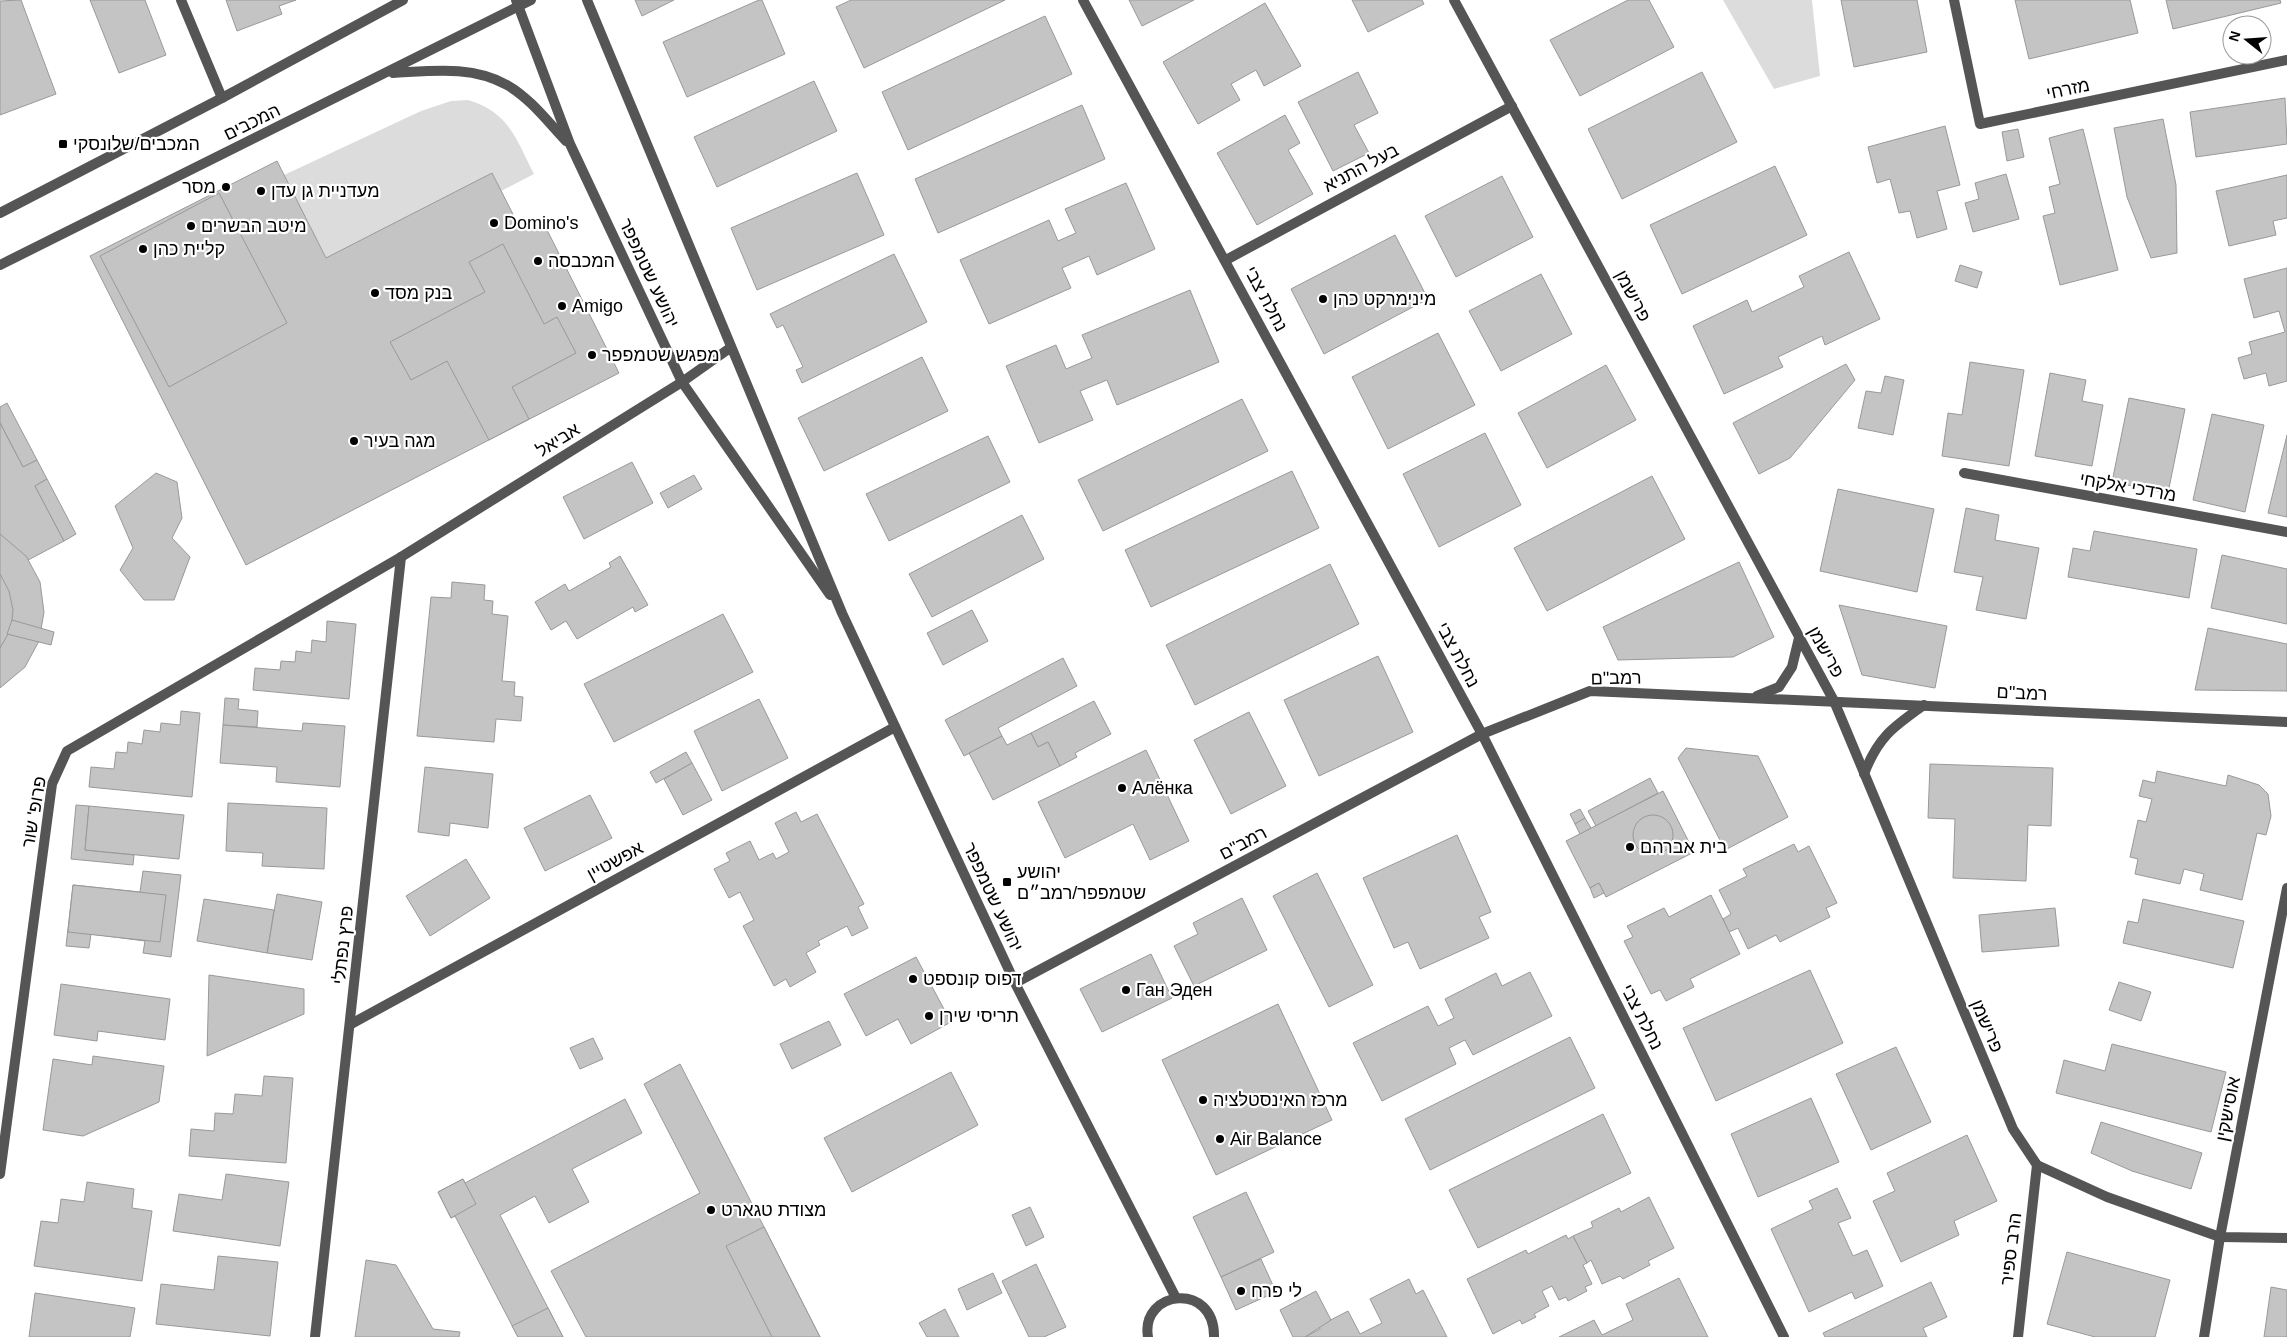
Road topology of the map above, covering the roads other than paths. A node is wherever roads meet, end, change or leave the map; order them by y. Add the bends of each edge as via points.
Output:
1 (181, 0) edge
2 (403, 0) edge
3 (531, 0) edge
4 (587, 0) edge
5 (1083, 0) edge
6 (1454, 0) edge
7 (1954, 0) edge
8 (518, 4) edge
9 (2287, 60) edge
10 (387, 74) junction
11 (222, 98) junction
12 (1512, 106) junction
13 (570, 144) junction
14 (0, 213) edge
15 (1226, 260) junction
16 (0, 265) edge
17 (730, 348) junction
18 (682, 382) junction
19 (1964, 473) dead end
20 (2287, 532) edge
21 (401, 557) junction
22 (842, 613) junction
23 (1799, 638) junction
24 (1752, 698) junction
25 (1834, 701) junction
26 (1924, 705) junction
27 (2287, 722) edge
28 (895, 727) junction
29 (1482, 734) junction
30 (1864, 774) junction
31 (2287, 888) edge
32 (1015, 982) junction
33 (351, 1024) junction
34 (2037, 1166) junction
35 (0, 1174) edge
36 (2220, 1237) junction
37 (2287, 1238) edge
38 (1176, 1298) junction
39 (315, 1337) edge
40 (1148, 1337) edge
41 (1214, 1337) edge
42 (1784, 1337) edge
43 (2018, 1337) edge
44 (2204, 1337) edge

1 - 11 street
2 - 11 street, המכבים
3 - 8 street, המכבים
4 - 17 street, יהושע שטמפפר
5 - 15 street, נחלת צבי
6 - 12 street, פרישמן
7 - 9 street, מזרחי via 1980,124
8 - 10 street, המכבים
8 - 13 street, יהושע שטמפפר
10 - 13 street via 454,70 485,76 507,85 525,98
10 - 16 street, המכבים
11 - 14 street, המכבים
12 - 15 street, בעל התניא
12 - 23 street, פרישמן
13 - 18 street, יהושע שטמפפר
15 - 29 street, נחלת צבי
17 - 18 street, אביאל
17 - 22 street, יהושע שטמפפר
18 - 21 street, אביאל
18 - 22 street, יהושע שטמפפר
19 - 20 street, מרדכי אלקחי
21 - 33 street, פרץ נפתלי
21 - 35 street, פרופ' שור via 67,751 52,784
22 - 28 street, יהושע שטמפפר
23 - 24 street via 1792,667 1779,687
23 - 25 street, פרישמן
24 - 25 street, רמב"ם
24 - 29 street, רמב"ם via 1590,691
25 - 26 street, רמב"ם
25 - 30 street, פרישמן
26 - 27 street, רמב"ם
26 - 30 street via 1891,729 1872,752
28 - 32 street, יהושע שטמפפר
28 - 33 street, אפשטיין
29 - 32 street, רמב"ם
29 - 42 street, נחלת צבי
30 - 34 street, פרישמן via 2013,1129
31 - 36 street, אוסישקין
32 - 38 street, יהושע שטמפפר
33 - 39 street, פרץ נפתלי
34 - 36 street via 2107,1197
34 - 43 street, הרב ספיר
36 - 37 street
36 - 44 street, אוסישקין
38 - 40 street via 1163,1302 1154,1310 1148,1320
38 - 41 street via 1196,1301 1205,1308 1211,1318

